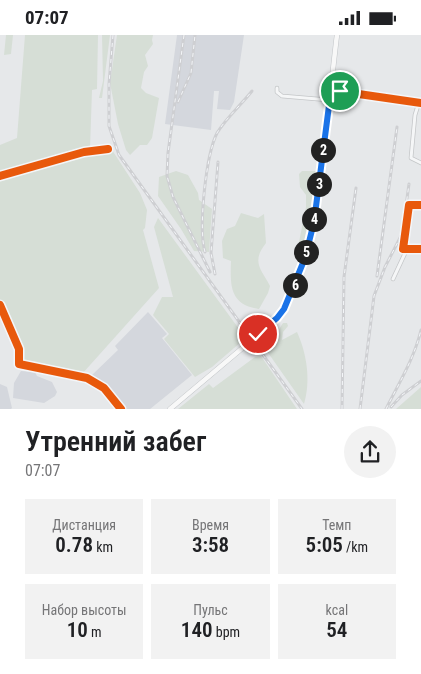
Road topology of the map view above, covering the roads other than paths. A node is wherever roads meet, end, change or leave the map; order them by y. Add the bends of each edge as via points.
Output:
1 (337, 35) edge
2 (277, 88) dead end
3 (331, 90) junction
4 (329, 100) junction
5 (420, 103) edge
6 (108, 149) dead end
7 (421, 163) edge
8 (0, 176) edge
9 (421, 205) edge
10 (407, 249) junction
11 (421, 249) edge
12 (393, 279) dead end
13 (0, 305) edge
14 (121, 409) edge
15 (170, 409) edge

1 - 3 main road
2 - 4 street via 282,96
3 - 4 main road
3 - 5 street
4 - 15 main road, bridge via 314,222 305,258 284,309
5 - 7 street via 415,115 411,158
6 - 8 street via 84,152
9 - 10 street via 409,205 403,249
10 - 11 street
10 - 12 street
13 - 14 street via 19,349 19,364 87,379 104,388

